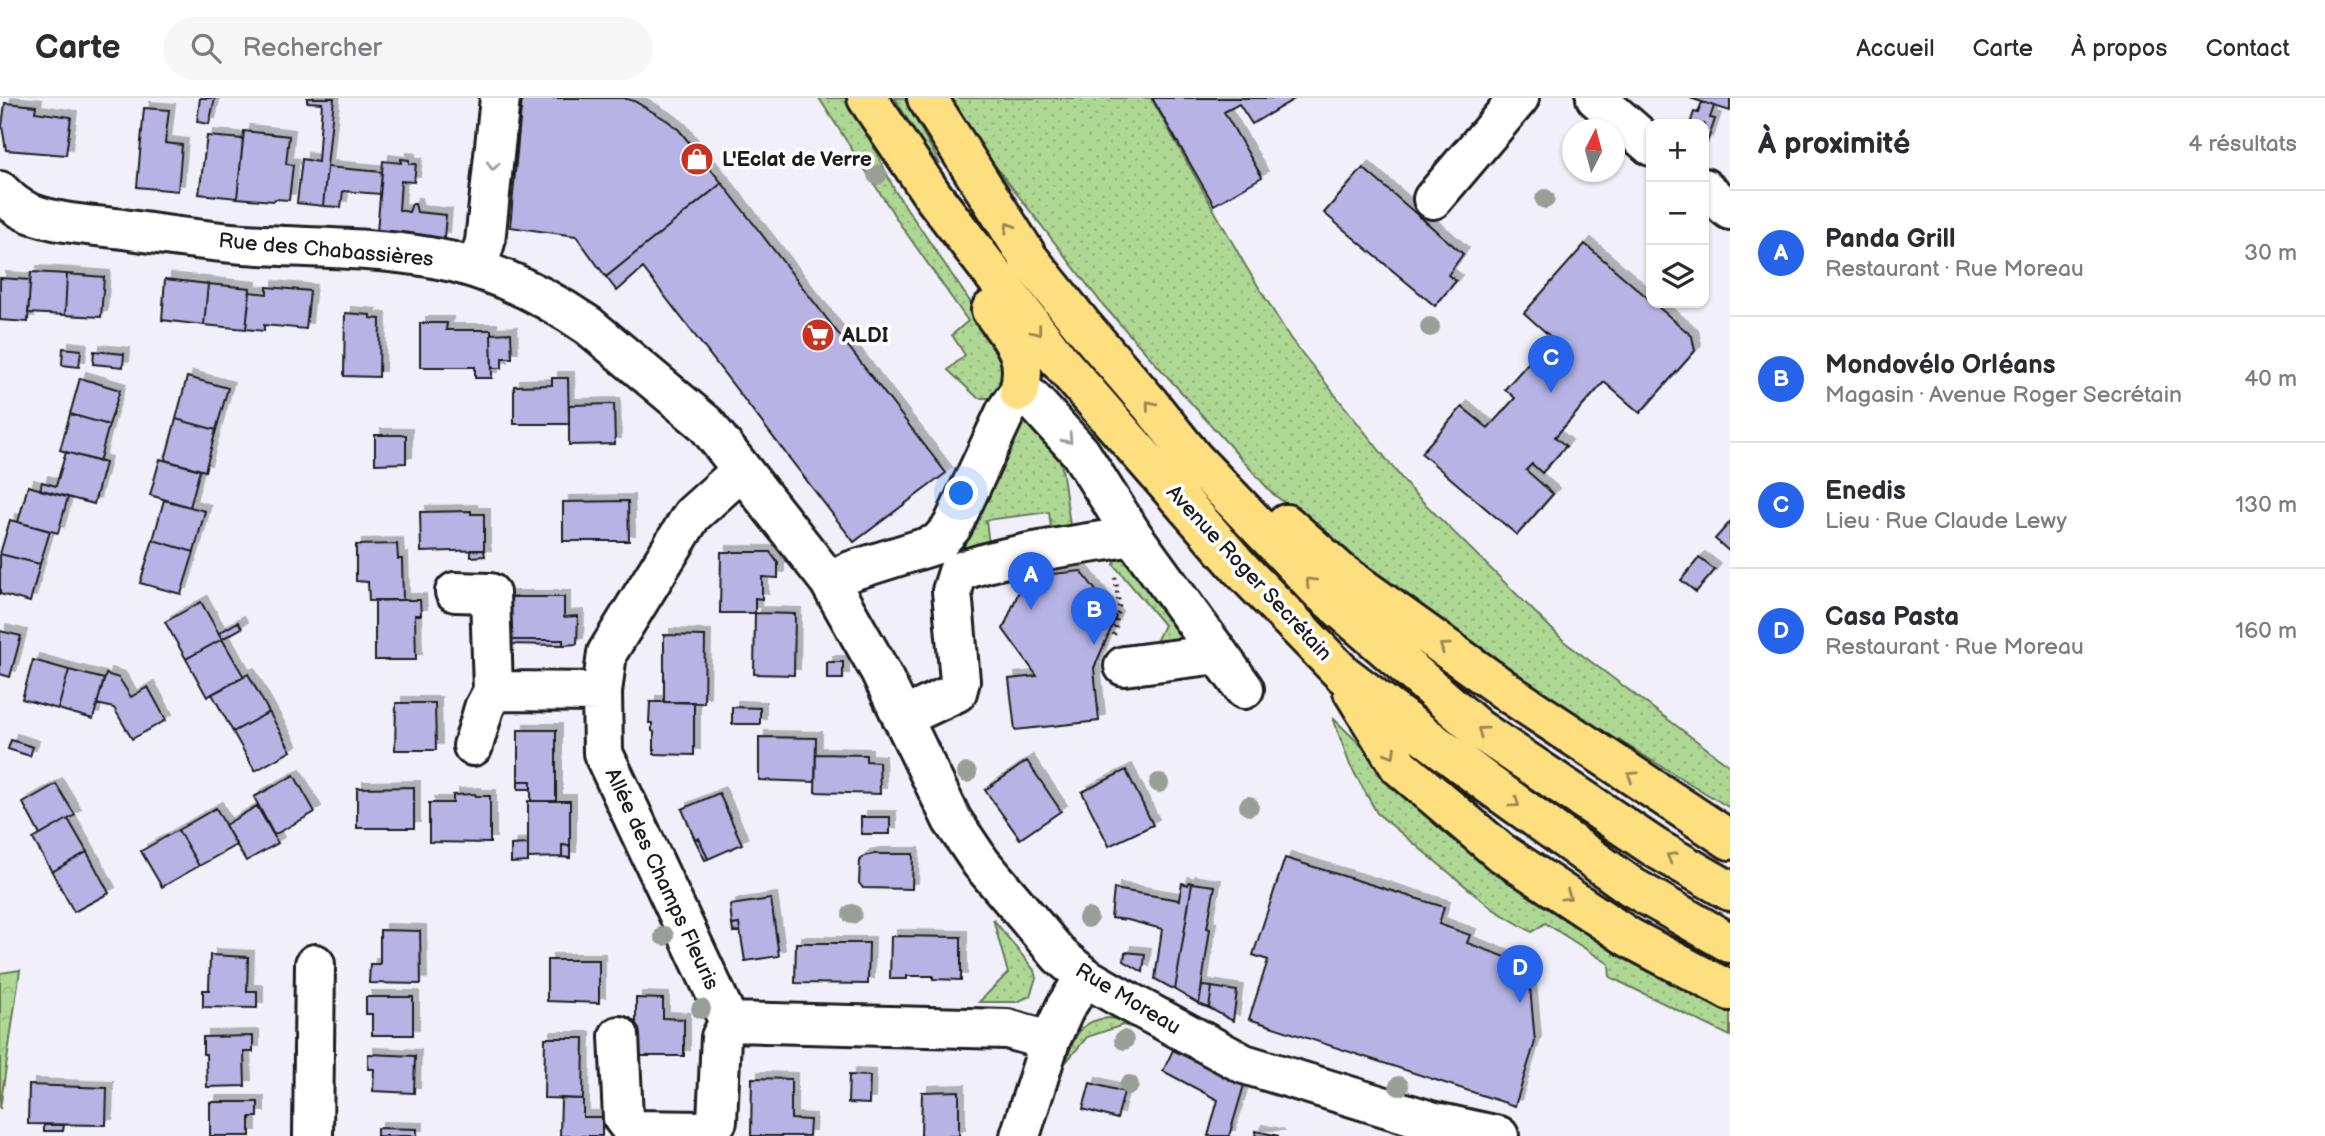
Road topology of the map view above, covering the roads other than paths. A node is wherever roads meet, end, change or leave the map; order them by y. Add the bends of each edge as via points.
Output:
1 (500, 98) edge
2 (867, 98) edge
3 (927, 98) edge
4 (1519, 98) edge
5 (1596, 98) edge
6 (1640, 124) edge
7 (1709, 192) edge
8 (1433, 199) dead end
9 (5, 203) edge
10 (1730, 210) edge
11 (477, 268) junction
12 (1019, 392) junction
13 (1193, 458) junction
14 (741, 471) junction
15 (1133, 536) junction
16 (948, 558) junction
17 (830, 581) junction
18 (455, 592) dead end
19 (1218, 654) junction
20 (1124, 666) road end
21 (1343, 674) junction
22 (1244, 689) dead end
23 (493, 691) junction
24 (602, 692) junction
25 (902, 718) junction
26 (473, 746) dead end
27 (1730, 840) edge
28 (1730, 891) edge
29 (1730, 943) edge
30 (315, 964) dead end
31 (1086, 977) junction
32 (1730, 991) edge
33 (729, 1022) junction
34 (619, 1036) dead end
35 (1050, 1041) junction
36 (1430, 1129) edge
37 (709, 1134) edge
38 (313, 1136) edge
39 (1020, 1136) edge
40 (1499, 1136) edge

1 -> 11 street via 485,242
2 - 12 main road via 912,198 1019,349 1024,373
2 -> 21 main road, Avenue Roger Secrétain via 933,196 1062,363 1241,569
13 -> 3 main road, Avenue Roger Secrétain via 1029,259
4 - 8 street
5 - 6 street
7 - 10 street
9 - 11 street, Rue des Chabassières via 46,217 157,234 405,254
11 - 14 street, Rue des Chabassières via 548,300 589,326 706,424
12 -> 15 street via 1031,398 1080,452
12 - 16 street via 952,527
27 -> 13 main road via 1480,672 1340,572 1282,520
28 -> 13 main road, Avenue Roger Secrétain via 1657,849 1478,729 1321,593
14 - 17 street, Rue des Chabassières
14 - 24 street, Allée des Champs Fleuris via 692,515 607,653
15 - 16 street via 977,565
15 - 19 street
16 - 17 street via 850,571
16 - 25 street via 960,681 957,692
17 - 25 street, Rue Moreau
18 - 23 street via 490,593
19 - 20 street
19 - 22 street
21 -> 29 main road, Avenue Roger Secrétain via 1632,887
21 -> 32 main road via 1399,766 1499,851 1630,938
23 - 24 street
23 - 26 street
24 - 33 street, Allée des Champs Fleuris via 603,753
25 - 31 street, Rue Moreau via 952,820 981,863 1043,938
30 - 38 street
31 - 35 street via 1065,1007
31 - 36 street, Rue Moreau via 1244,1063
33 - 35 street via 1007,1029
33 - 37 street via 722,1037 717,1121
34 - 37 street via 622,1118 632,1130
35 - 39 street
36 - 40 street, Rue Moreau

